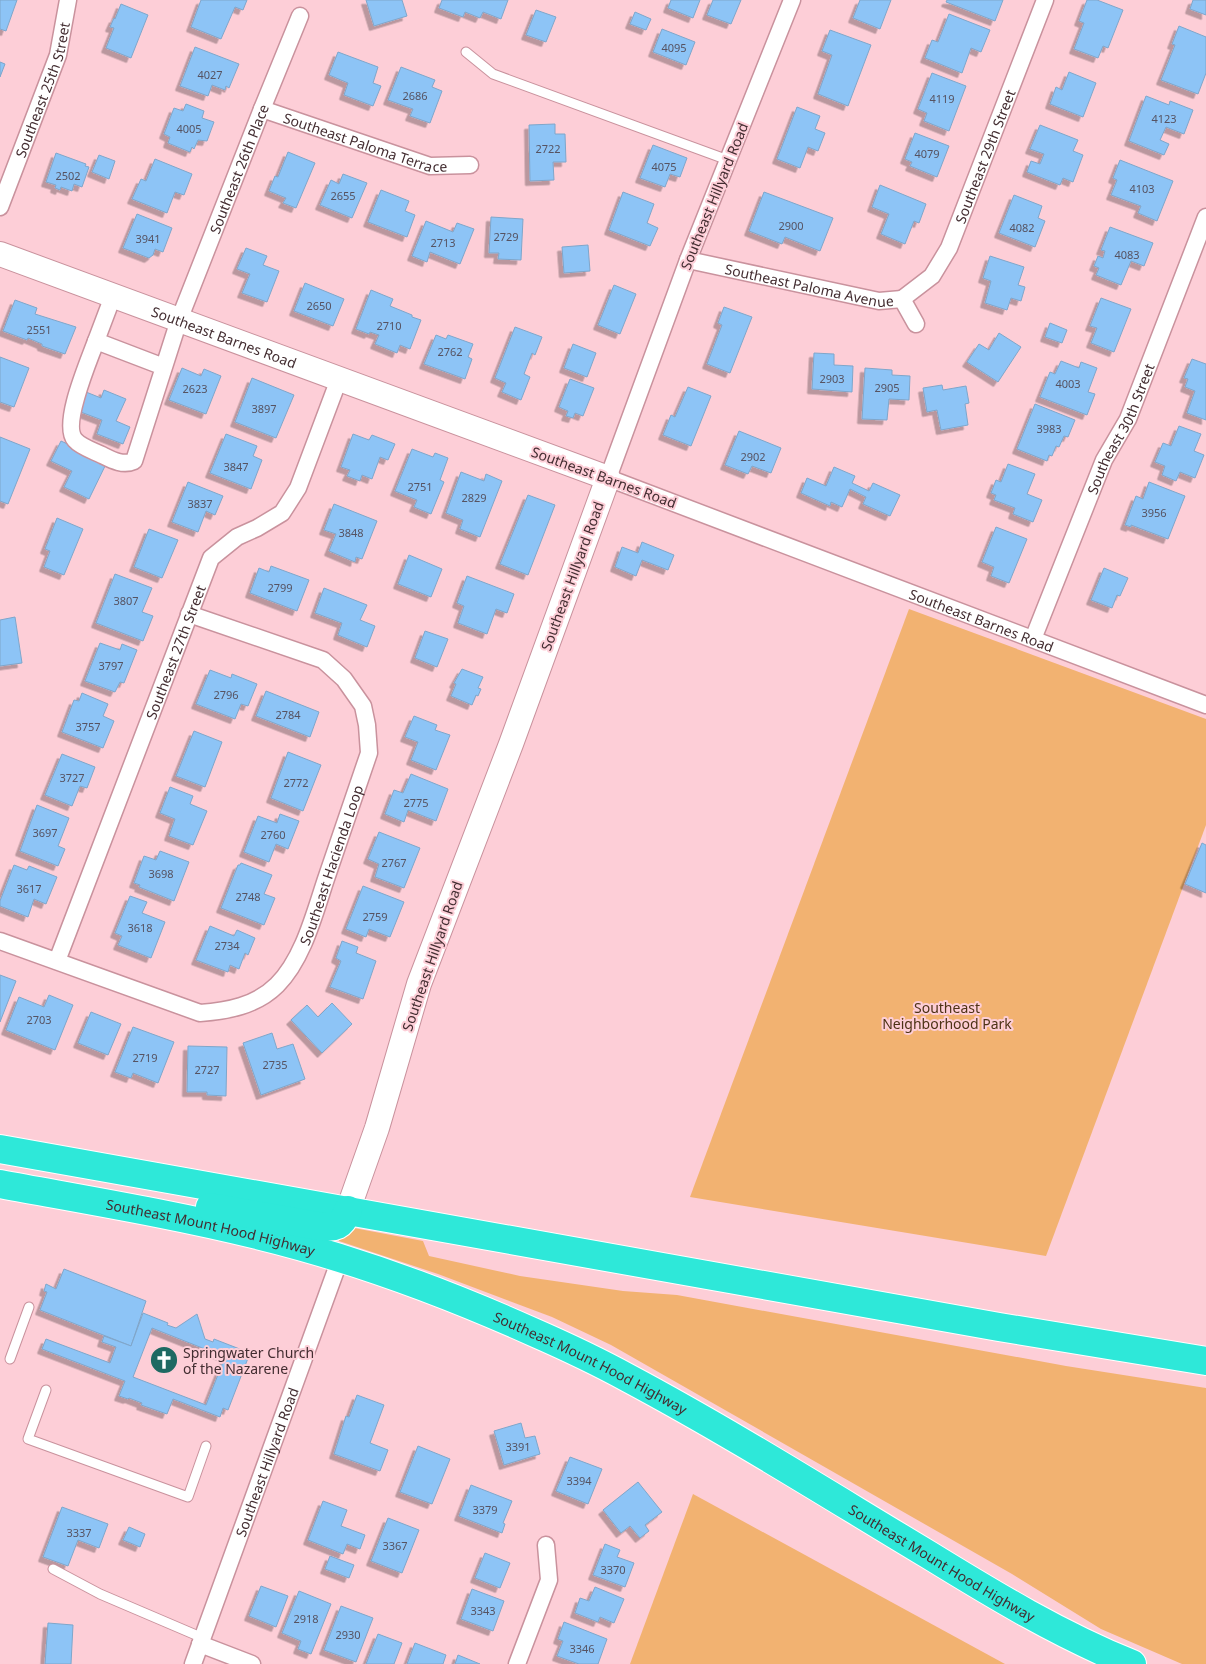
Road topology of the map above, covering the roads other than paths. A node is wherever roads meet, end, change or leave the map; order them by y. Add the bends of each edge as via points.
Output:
1 (68, 0) edge
2 (792, 0) edge
3 (1045, 0) edge
4 (300, 16) dead end
5 (466, 52) dead end
6 (262, 109) junction
7 (728, 160) junction
8 (470, 165) dead end
9 (0, 207) edge
10 (1206, 217) edge
11 (0, 254) edge
12 (688, 260) junction
13 (113, 296) junction
14 (902, 298) junction
15 (179, 320) junction
16 (916, 324) dead end
17 (96, 341) junction
18 (164, 367) junction
19 (340, 379) junction
20 (608, 478) junction
21 (189, 614) junction
22 (1033, 639) junction
23 (1206, 705) edge
24 (0, 941) edge
25 (57, 961) junction
26 (0, 1149) edge
27 (0, 1184) edge
28 (103, 1203) junction
29 (348, 1210) junction
30 (340, 1259) junction
31 (29, 1307) dead end
32 (10, 1359) dead end
33 (1206, 1361) edge
34 (46, 1390) dead end
35 (206, 1446) dead end
36 (546, 1545) dead end
37 (52, 1569) dead end
38 (202, 1641) junction
39 (193, 1664) edge
40 (252, 1664) edge
41 (517, 1664) edge
42 (1132, 1664) edge

1 - 9 street, Southeast 25th Street via 58,55
2 - 7 street, Southeast Hillyard Road
3 - 14 street, Southeast 29th Street via 949,248 932,276
4 - 6 street, Southeast 26th Place
5 - 7 lane via 493,74
6 - 8 street, Southeast Paloma Terrace via 430,166
6 - 15 street, Southeast 26th Place
7 - 12 street, Southeast Hillyard Road
10 - 22 street, Southeast 30th Street via 1128,419 1104,460
11 - 13 street, Southeast Barnes Road
12 - 14 street, Southeast Paloma Avenue via 879,301
12 - 20 street, Southeast Hillyard Road
13 - 15 street, Southeast Barnes Road
13 - 17 street
14 - 16 street, Southeast Paloma Avenue
15 - 18 street, Southeast 26th Place
15 - 19 street, Southeast Barnes Road
17 - 18 street
17 - 18 street, Southeast 26th Place via 71,417 72,436 76,442 117,462 128,464 134,461
19 - 20 street, Southeast Barnes Road
19 - 21 street, Southeast 27th Street via 298,488 282,513 236,538 211,558
20 - 22 street, Southeast Barnes Road
20 - 29 street, Southeast Hillyard Road via 419,984
21 - 25 street, Southeast 27th Street
21 - 25 street, Southeast Hacienda Loop via 324,660 344,679 362,706 369,753 308,932 292,965 276,986 254,1001 228,1011 200,1013
22 - 23 street, Southeast Barnes Road
24 - 25 street, Southeast Hacienda Loop
26 - 29 highway
27 - 28 highway, Southeast Mount Hood Highway
28 - 29 highway via 150,1196 318,1226 340,1225
28 - 30 highway, Southeast Mount Hood Highway via 258,1235
29 - 33 highway
30 - 38 street, Southeast Hillyard Road
30 - 42 highway, Southeast Mount Hood Highway via 439,1292 512,1322 624,1376 747,1445 1018,1608
31 - 32 lane
34 - 35 lane via 28,1439 188,1496
36 - 41 street via 549,1580
37 - 38 lane
38 - 39 street, Southeast Hillyard Road
38 - 40 street

